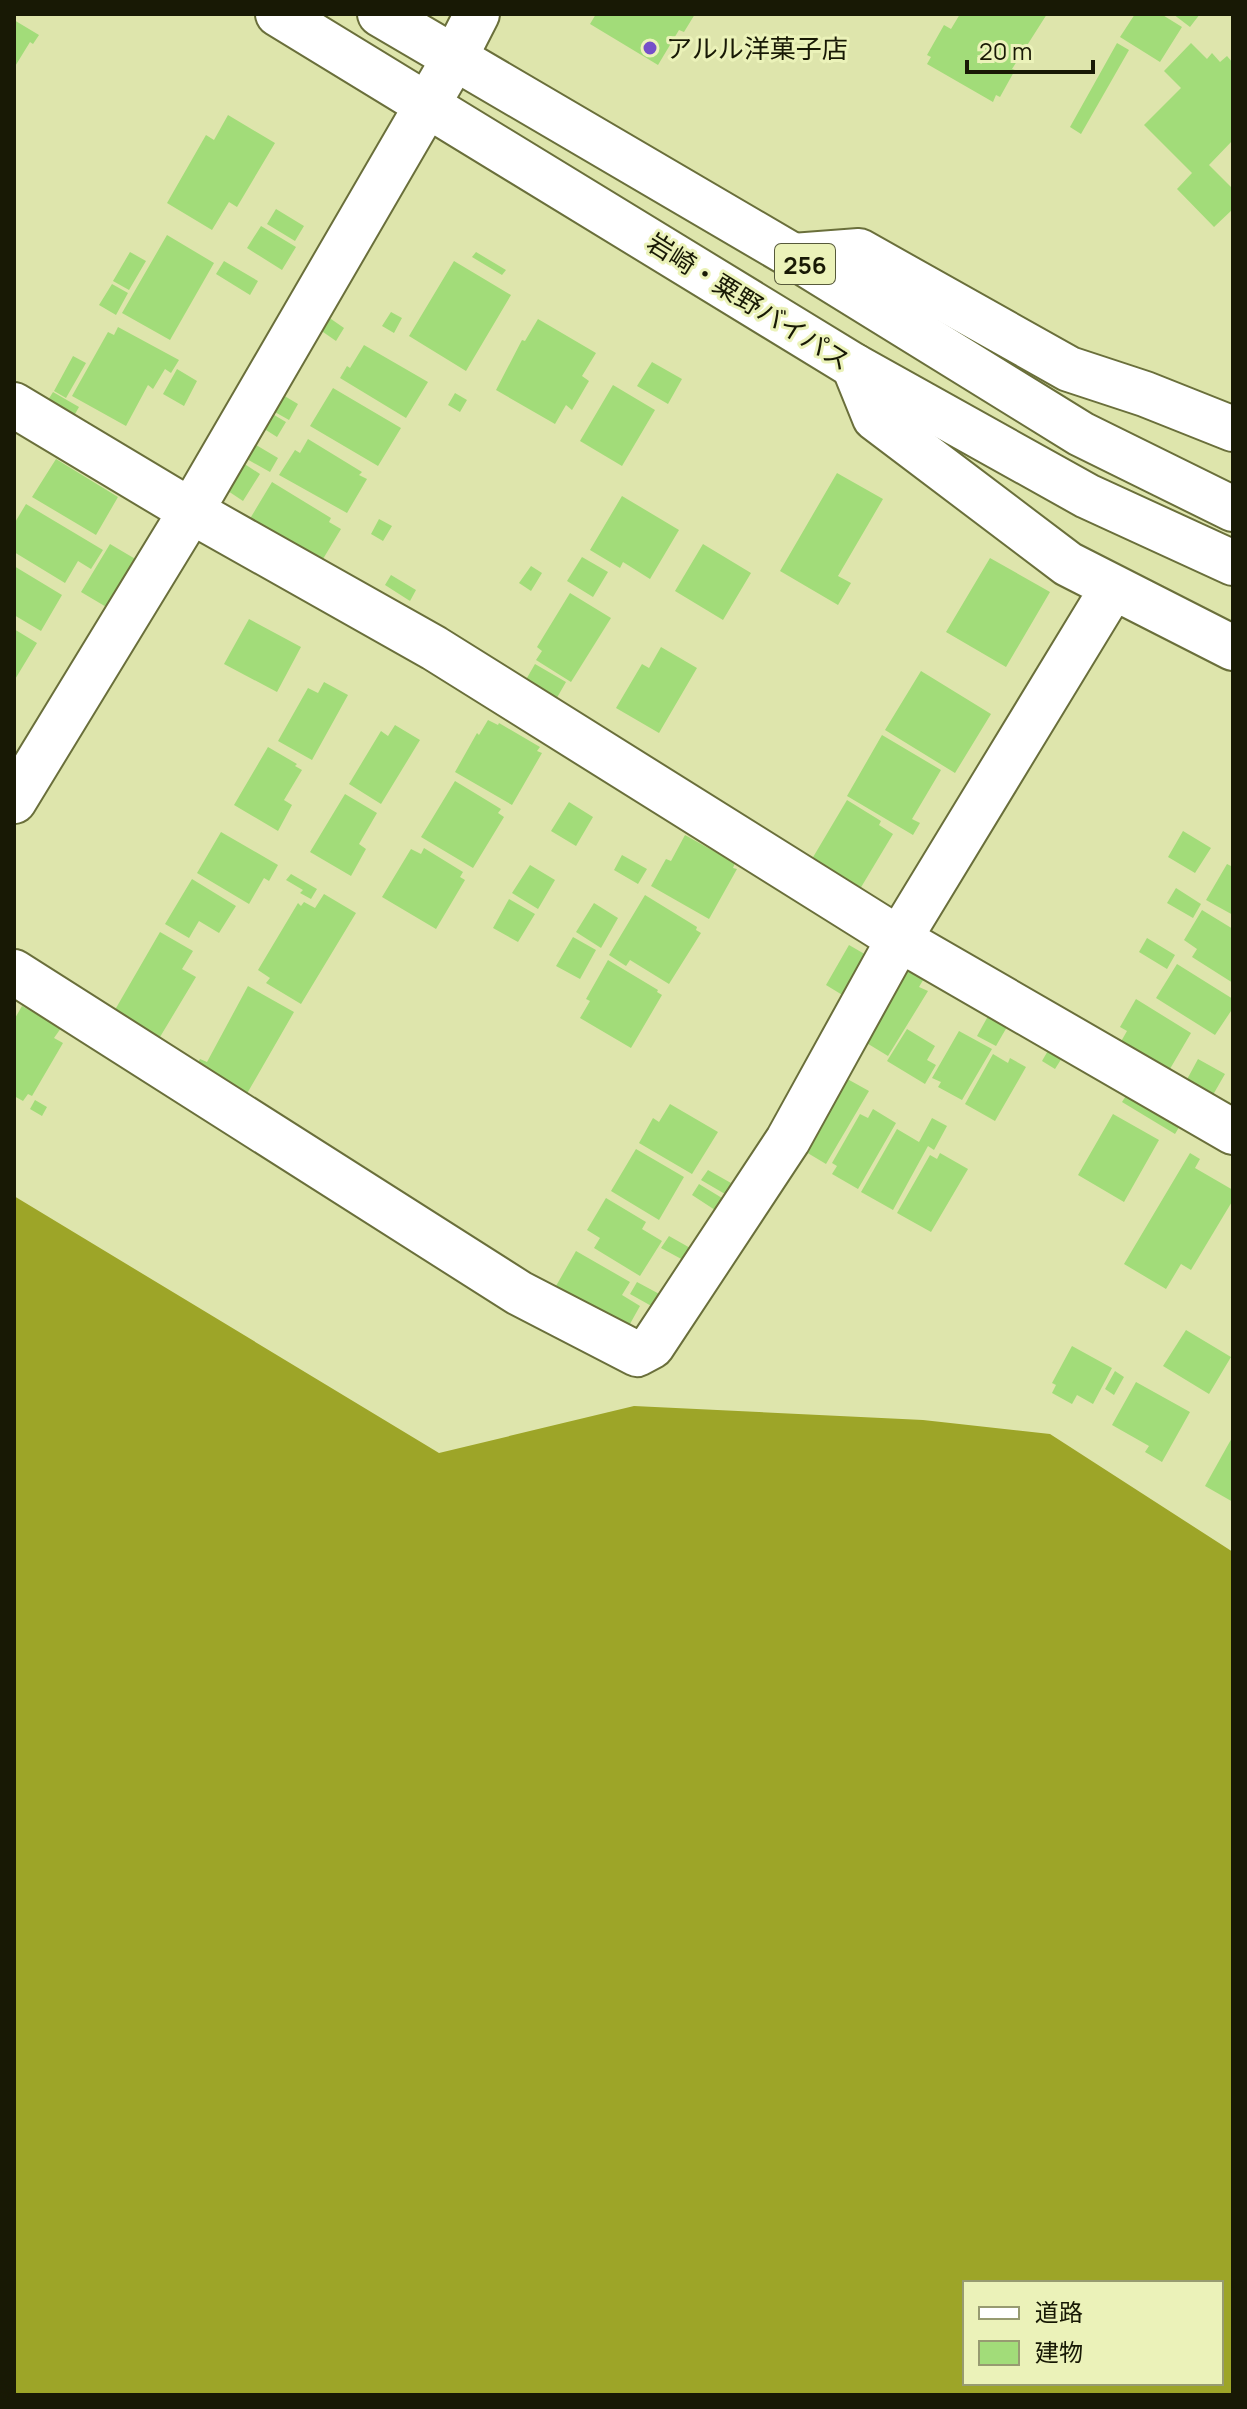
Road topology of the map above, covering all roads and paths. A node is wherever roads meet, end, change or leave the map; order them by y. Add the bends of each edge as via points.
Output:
1 (278, 14) edge
2 (380, 14) edge
3 (477, 14) edge
4 (455, 57) junction
5 (427, 104) junction
6 (793, 256) junction
7 (854, 366) junction
8 (14, 405) edge
9 (1227, 414) edge
10 (1233, 509) edge
11 (191, 511) junction
12 (1227, 560) edge
13 (1112, 589) junction
14 (1233, 648) edge
15 (14, 801) edge
16 (899, 939) junction
17 (14, 972) edge
18 (1233, 1132) edge

1 - 5 main road, 岩崎・粟野バイパス / 256
2 - 4 main road, 256
3 - 4 main road
4 - 5 main road
4 - 6 main road, 256
5 - 7 main road, 岩崎・粟野バイパス / 256
5 - 11 main road
6 - 9 main road via 859,251 1069,369
6 - 10 main road, 256 via 1081,434
7 - 12 main road, 岩崎・粟野バイパス / 256 via 1087,496
7 - 13 main road via 875,418 1068,564
8 - 11 main road
11 - 15 main road
11 - 16 main road via 434,648
13 - 14 main road
13 - 16 main road
16 - 17 main road via 788,1140 652,1346 637,1354 519,1293
16 - 18 main road

